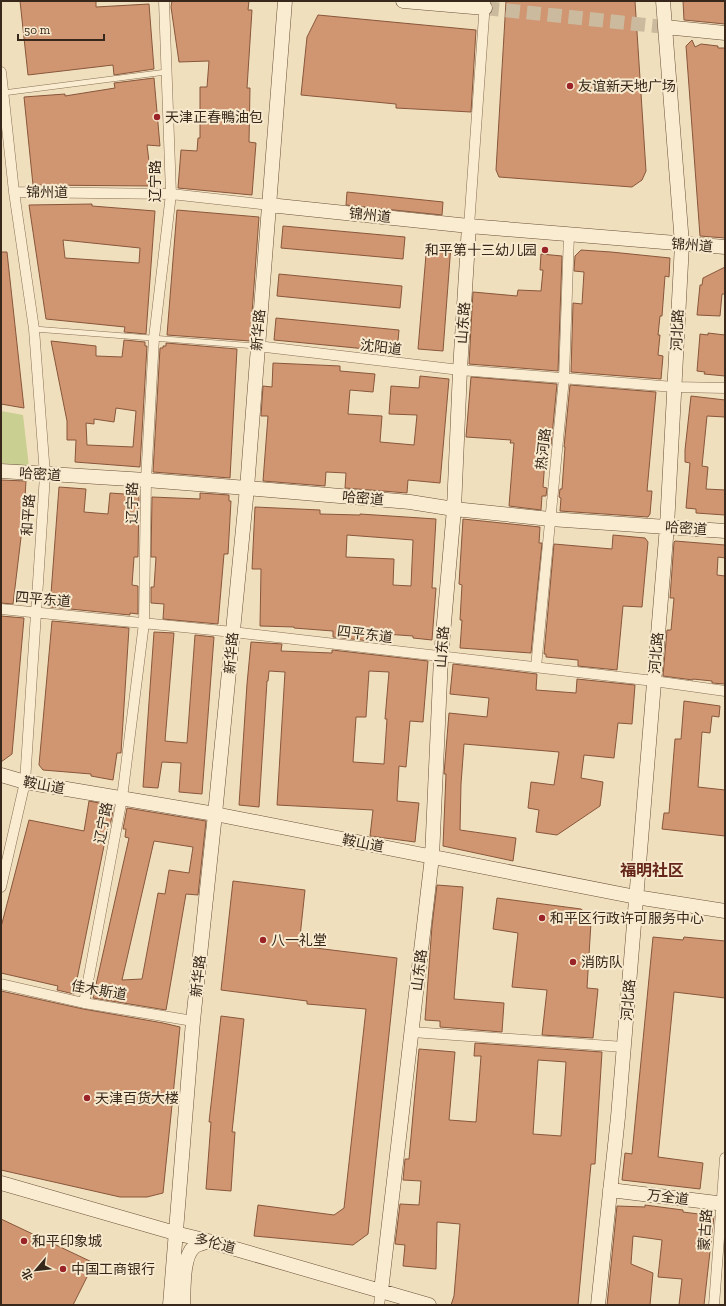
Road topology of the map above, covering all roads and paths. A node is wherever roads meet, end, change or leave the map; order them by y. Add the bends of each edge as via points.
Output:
1 (164, 1) edge
2 (285, 1) edge
3 (403, 1) edge
4 (663, 1) edge
5 (485, 5) edge
6 (665, 27) junction
7 (725, 33) edge
8 (1, 72) edge
9 (166, 72) junction
10 (3, 93) junction
11 (14, 192) junction
12 (171, 194) junction
13 (269, 205) junction
14 (469, 226) junction
15 (569, 234) junction
16 (682, 244) junction
17 (725, 247) edge
18 (34, 329) junction
19 (154, 338) junction
20 (257, 346) junction
21 (460, 370) junction
22 (564, 378) junction
23 (674, 387) junction
24 (725, 388) edge
25 (1, 471) edge
26 (45, 474) junction
27 (146, 480) junction
28 (247, 488) junction
29 (454, 510) junction
30 (550, 519) junction
31 (667, 526) junction
32 (725, 531) edge
33 (1, 609) edge
34 (36, 612) junction
35 (144, 623) junction
36 (233, 632) junction
37 (441, 657) junction
38 (536, 667) junction
39 (654, 681) junction
40 (725, 692) edge
41 (1, 775) edge
42 (25, 782) junction
43 (122, 798) junction
44 (215, 814) junction
45 (432, 857) junction
46 (1, 887) edge
47 (636, 897) junction
48 (725, 911) edge
49 (1, 984) edge
50 (84, 1003) junction
51 (193, 1021) junction
52 (412, 1032) junction
53 (624, 1047) junction
54 (725, 1158) edge
55 (1, 1182) edge
56 (610, 1190) junction
57 (723, 1204) edge
58 (175, 1233) junction
59 (208, 1241) junction
60 (381, 1291) junction
61 (170, 1305) edge
62 (183, 1305) edge
63 (379, 1305) edge
64 (429, 1305) edge
65 (598, 1305) edge
66 (714, 1305) edge

1 - 9 street, 辽宁路
2 - 13 street, 新华路
3 - 5 street
4 - 6 street, 河北路
5 - 14 street, 山东路
6 - 7 street
6 - 16 street, 河北路
8 - 10 street, 和平路
9 - 10 lane
9 - 12 street, 辽宁路
10 - 11 street, 和平路
11 - 12 street, 锦州道
11 - 18 street, 和平路
12 - 13 street, 锦州道
12 - 19 street, 辽宁路
13 - 14 street, 锦州道
13 - 20 street, 新华路
14 - 15 street, 锦州道
14 - 21 street, 山东路
15 - 16 street, 锦州道
15 - 22 street, 热河路
16 - 17 street, 锦州道
16 - 23 street, 河北路
18 - 19 lane, 沈阳道
18 - 26 street, 和平路
19 - 20 lane, 沈阳道
19 - 27 street, 辽宁路
20 - 21 street, 沈阳道
20 - 28 street, 新华路
21 - 22 street, 沈阳道
21 - 29 street, 山东路
22 - 23 street, 沈阳道
22 - 30 street, 热河路
23 - 24 street, 沈阳道
23 - 31 street, 河北路
25 - 26 street, 哈密道
26 - 27 street, 哈密道
26 - 34 street, 和平路
27 - 28 street, 哈密道
27 - 35 street, 辽宁路
28 - 29 street, 哈密道 via 410,502
28 - 36 street, 新华路
29 - 30 street, 哈密道
29 - 37 street, 山东路
30 - 31 street, 哈密道
30 - 38 street, 热河路
31 - 32 street, 哈密道
31 - 39 street, 河北路
33 - 34 street, 四平东道
34 - 35 street, 四平东道
34 - 42 street, 和平路
35 - 36 street, 四平东道
35 - 43 street, 辽宁路
36 - 37 street, 四平东道
36 - 44 street, 新华路
37 - 38 street, 四平东道
37 - 45 street, 山东路
38 - 39 street, 四平东道
39 - 40 street, 四平东道
39 - 47 street, 河北路
41 - 42 street, 鞍山道
42 - 43 street, 鞍山道
42 - 46 street, 和平路
43 - 44 street, 鞍山道
43 - 50 street, 辽宁路
44 - 45 street, 鞍山道
44 - 51 street, 新华路
45 - 47 street, 鞍山道
45 - 52 street, 山东路
47 - 48 street, 鞍山道
47 - 53 street, 河北路
49 - 50 street, 佳木斯道
50 - 51 street, 佳木斯道
51 - 58 street, 新华路
52 - 53 street
52 - 60 street, 山东路
53 - 56 street, 河北路
54 - 57 street, 蒙古路
55 - 58 street, 多伦道
56 - 57 street, 万全道
56 - 65 street, 河北路
57 - 66 street, 蒙古路
58 - 59 street, 多伦道
58 - 61 street, 新华路
59 - 60 street, 多伦道
59 - 62 street via 194,1246 189,1253 186,1261
60 - 63 street
60 - 64 street, 多伦道

